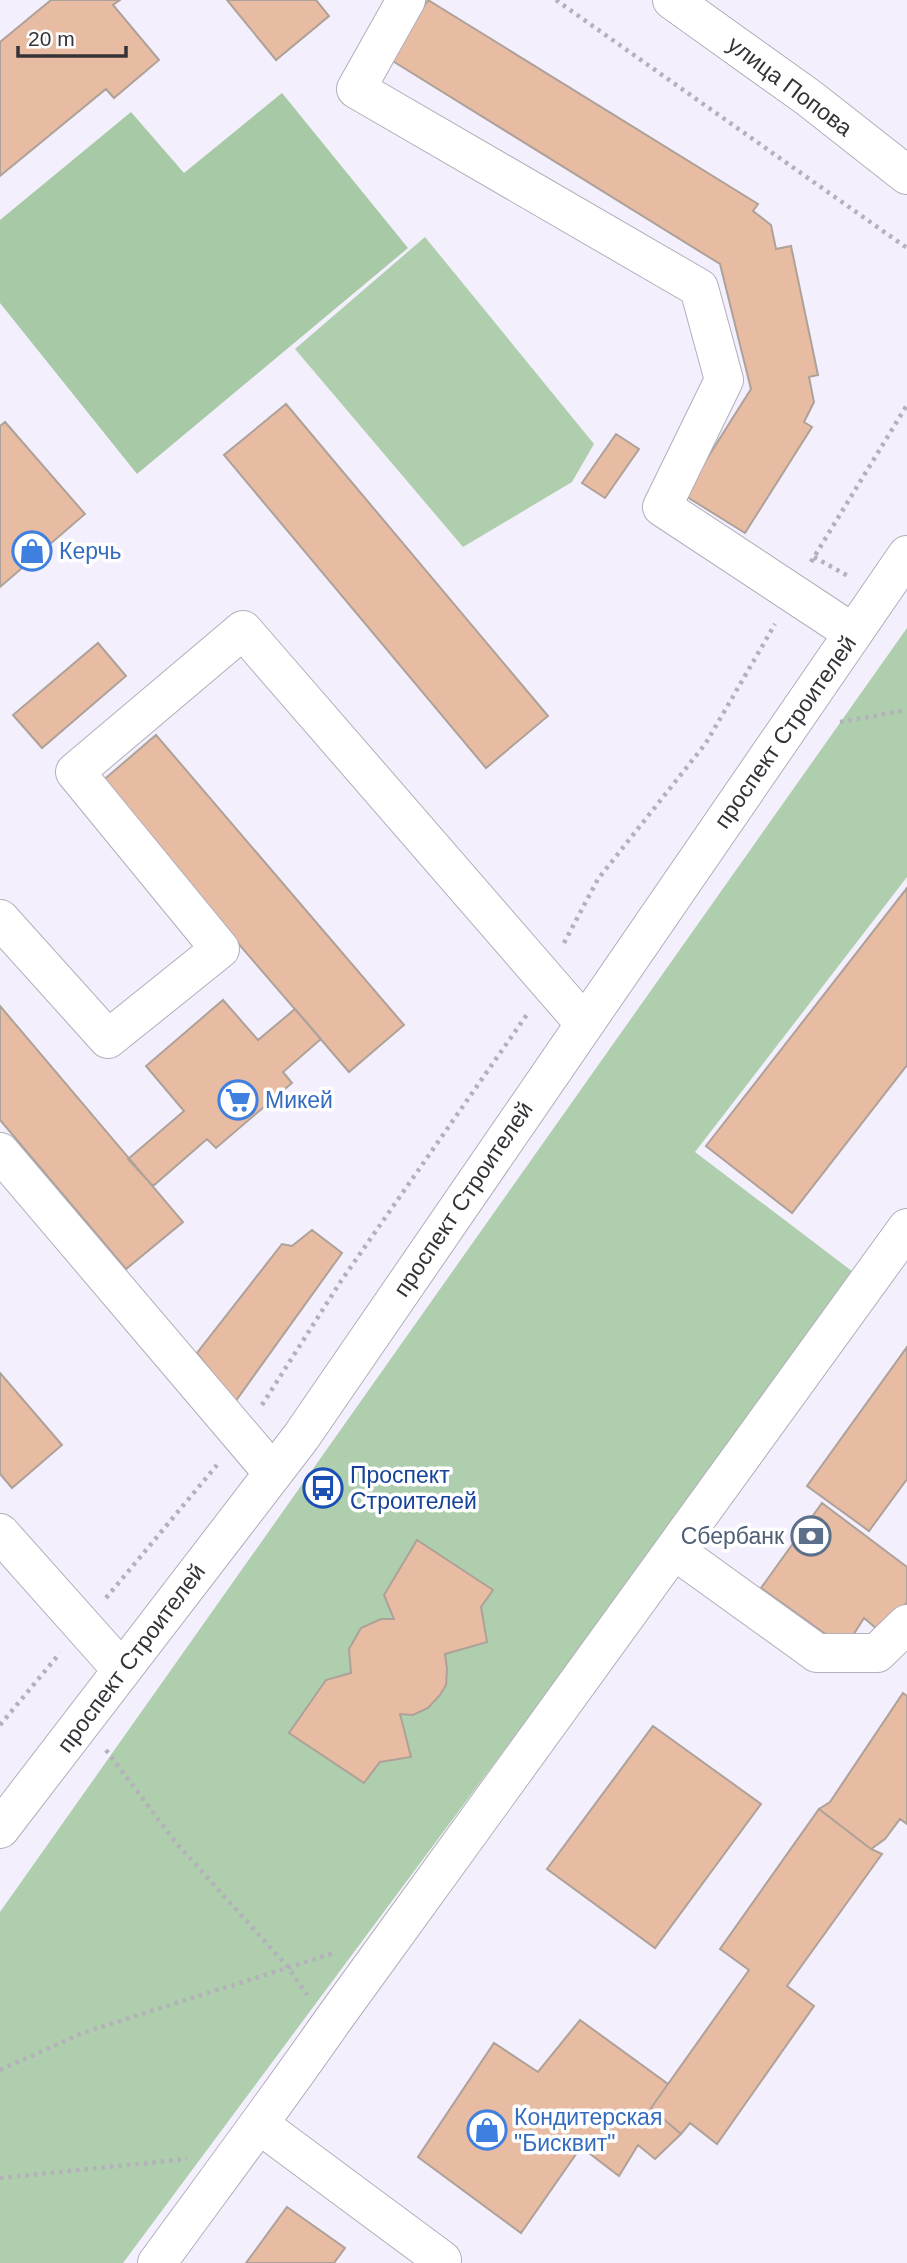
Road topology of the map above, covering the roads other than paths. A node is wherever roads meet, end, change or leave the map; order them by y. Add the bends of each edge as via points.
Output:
1 (406, 0) edge
2 (673, 0) edge
3 (907, 175) edge
4 (907, 555) edge
5 (853, 633) junction
6 (0, 919) edge
7 (584, 1023) junction
8 (0, 1152) edge
9 (907, 1228) edge
10 (273, 1473) junction
11 (0, 1533) edge
12 (674, 1550) junction
13 (905, 1629) edge
14 (122, 1670) junction
15 (0, 1829) edge
16 (260, 2125) junction
17 (443, 2262) edge
18 (157, 2263) edge

1 - 5 street via 356,89 699,288 724,380 662,507
2 - 3 street, улица Попова
4 - 5 street, проспект Строителей
5 - 7 street, проспект Строителей
6 - 7 street via 108,1039 220,949 75,772 243,630
7 - 10 street, проспект Строителей
8 - 10 street
9 - 12 street
10 - 14 street, проспект Строителей
11 - 14 street
12 - 13 street via 817,1653 877,1653
12 - 16 street
14 - 15 street, проспект Строителей
16 - 17 street
16 - 18 street

